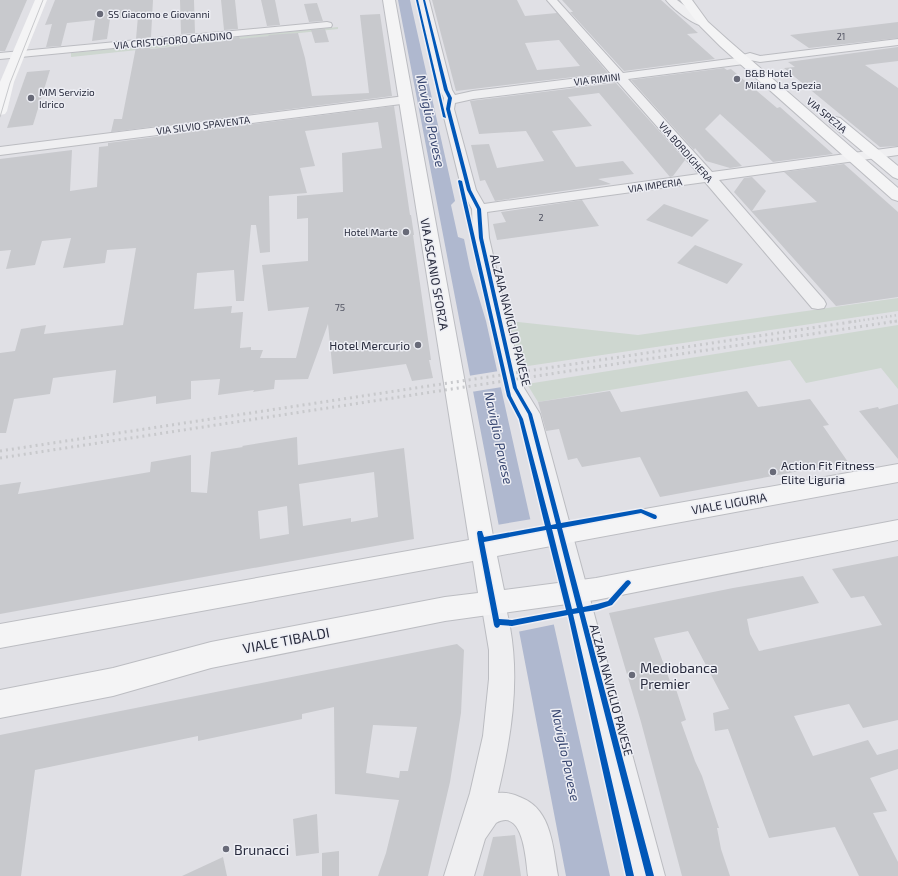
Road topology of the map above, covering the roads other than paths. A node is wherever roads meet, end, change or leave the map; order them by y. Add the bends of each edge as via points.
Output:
1 (41, 0) edge
2 (389, 0) edge
3 (424, 0) edge
4 (552, 0) edge
5 (671, 0) edge
6 (686, 0) edge
7 (704, 24) junction
8 (327, 25) dead end
9 (724, 27) dead end
10 (898, 42) edge
11 (19, 54) junction
12 (0, 56) edge
13 (760, 59) junction
14 (744, 61) junction
15 (620, 76) junction
16 (800, 92) dead end
17 (405, 100) junction
18 (450, 100) junction
19 (0, 111) edge
20 (825, 113) dead end
21 (0, 150) edge
22 (898, 152) edge
23 (875, 155) junction
24 (854, 158) junction
25 (898, 174) edge
26 (709, 178) junction
27 (898, 196) edge
28 (479, 209) junction
29 (818, 304) dead end
30 (898, 473) edge
31 (898, 530) edge
32 (553, 535) junction
33 (490, 547) junction
34 (567, 592) junction
35 (500, 601) junction
36 (0, 636) edge
37 (0, 704) edge
38 (472, 834) junction
39 (459, 876) edge
40 (543, 876) edge
41 (650, 876) edge

1 - 11 main road
2 - 17 main road, VIA ASCANIO SFORZA
3 - 18 street, ALZAIA NAVIGLIO PAVESE
4 - 15 street, VIA BORDIGHERA
5 - 7 street, VIA SPEZIA
6 - 7 main road, VIA SPEZIA
7 - 14 main road, VIA SPEZIA
8 - 11 street, VIA CRISTOFORO GANDINO
9 - 13 main road, VIA SPEZIA
10 - 13 street
11 - 12 street, VIA CRISTOFORO GANDINO
11 - 19 main road
13 - 14 street via 756,64
13 - 16 main road, VIA SPEZIA
14 - 15 street, VIA RIMINI
14 - 24 main road, VIA SPEZIA
15 - 18 street, VIA RIMINI
15 - 26 street, VIA BORDIGHERA
17 - 21 street, VIA SILVIO SPAVENTA
17 - 33 main road, VIA ASCANIO SFORZA
18 - 28 street, ALZAIA NAVIGLIO PAVESE via 448,109 468,187
20 - 23 main road, VIA SPEZIA
22 - 23 street
23 - 24 street
23 - 25 main road, VIA SPEZIA
24 - 26 street, VIA IMPERIA
24 - 27 main road, VIA SPEZIA
26 - 28 street, VIA IMPERIA
26 - 29 street, VIA BORDIGHERA
28 - 32 street, ALZAIA NAVIGLIO PAVESE via 481,238 515,388 530,414
30 - 32 main road, VIALE LIGURIA
31 - 34 main road via 596,589
32 - 33 main road
32 - 34 street, ALZAIA NAVIGLIO PAVESE
33 - 35 main road, VIA ASCANIO SFORZA
33 - 36 main road
34 - 35 main road, VIALE TIBALDI
34 - 41 street, ALZAIA NAVIGLIO PAVESE
35 - 37 main road, VIALE TIBALDI via 445,609 211,655 113,682
35 - 38 street via 501,688 497,729 491,765
38 - 39 street
38 - 40 street via 483,816 492,809 506,806 520,811 533,827

